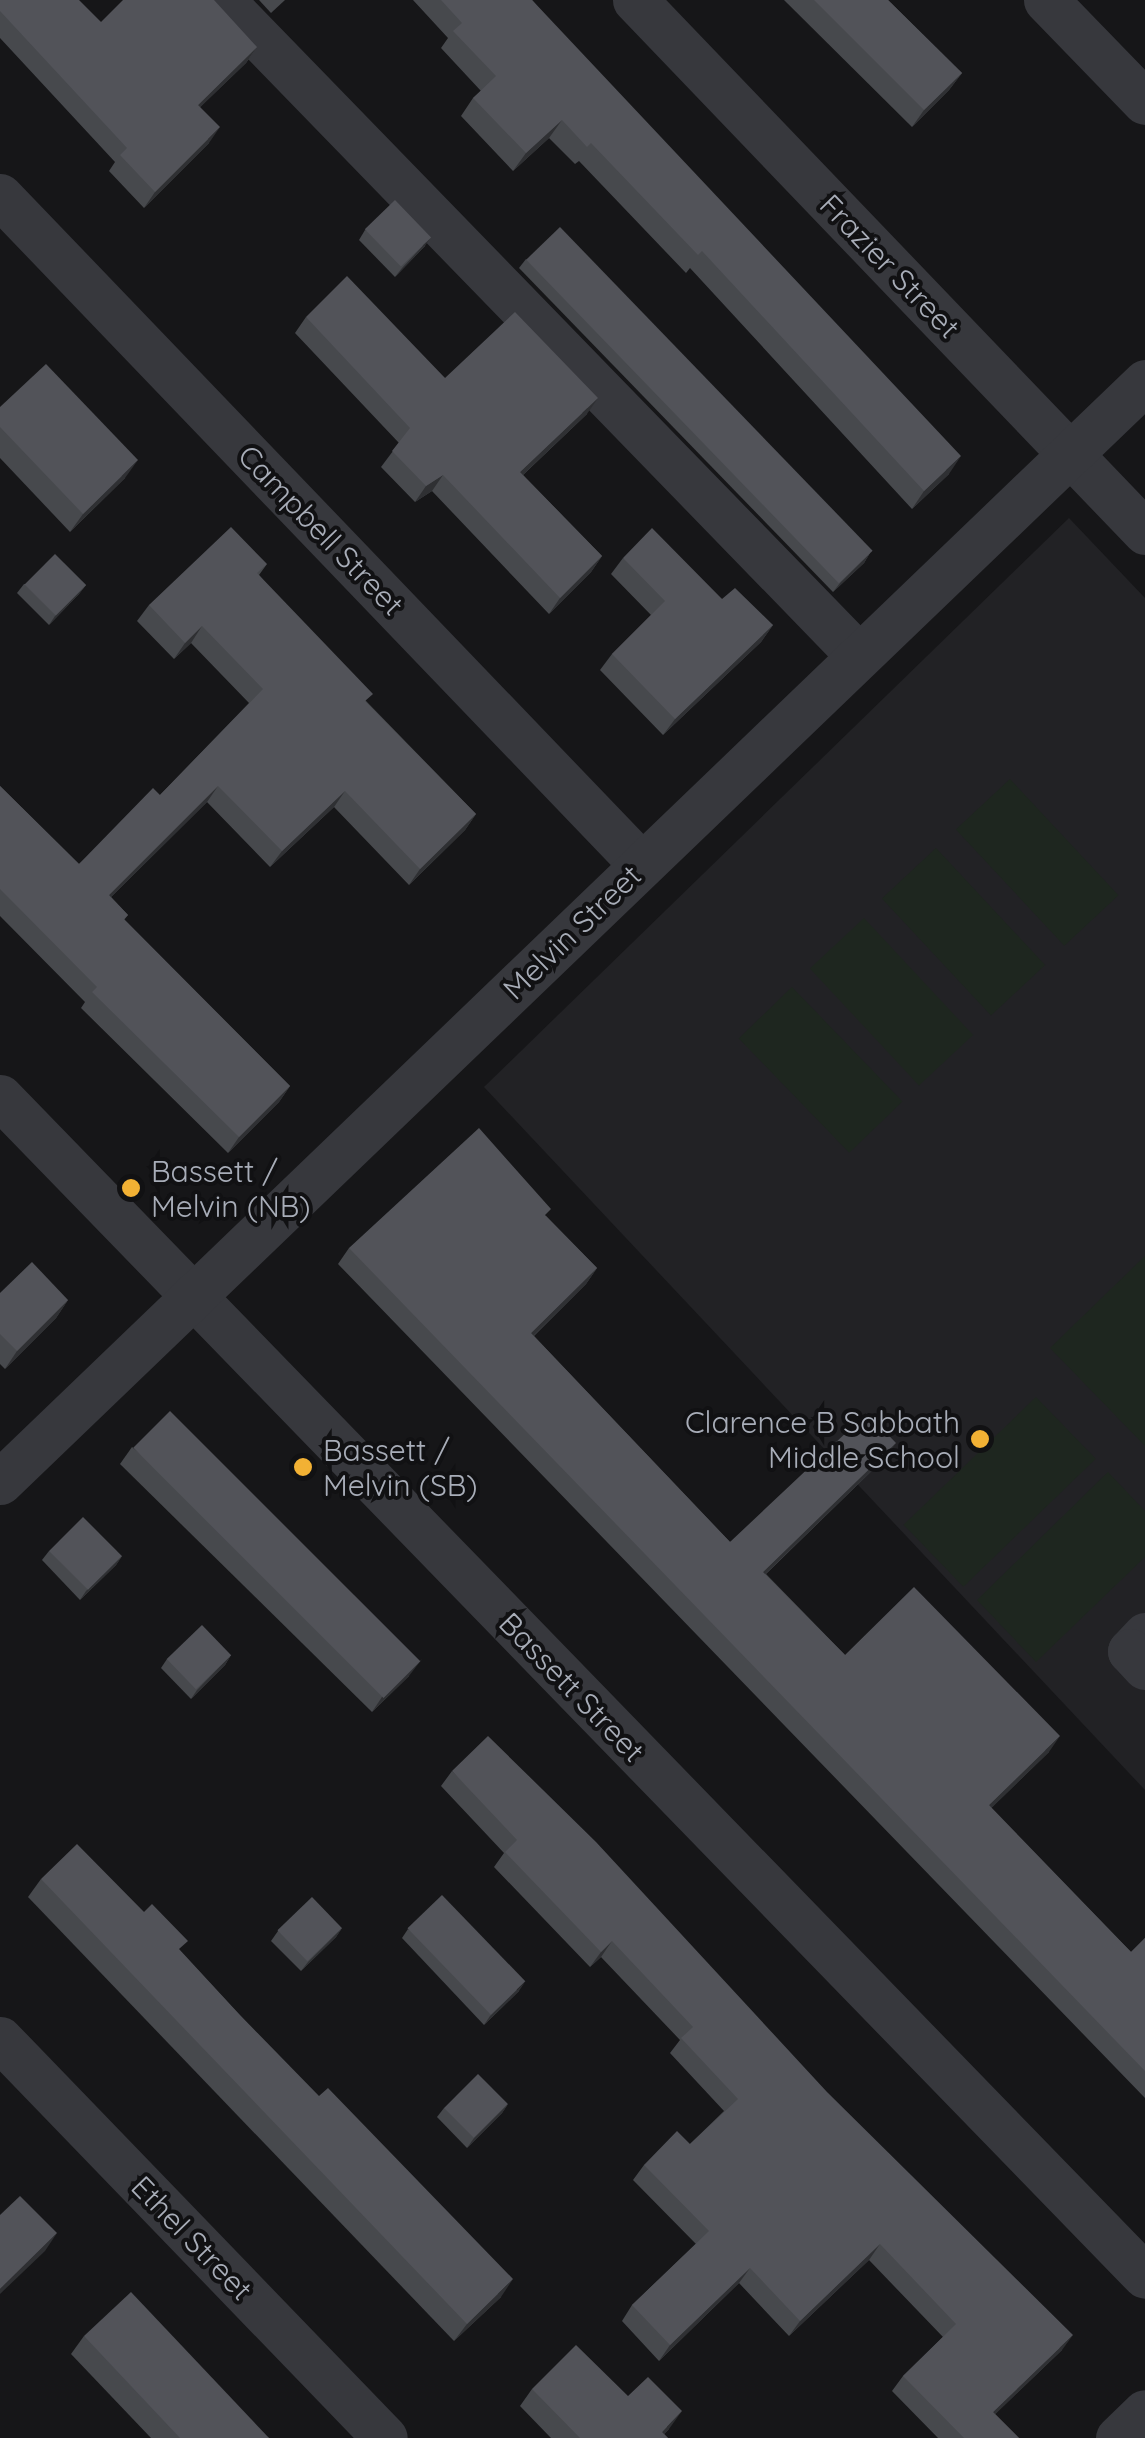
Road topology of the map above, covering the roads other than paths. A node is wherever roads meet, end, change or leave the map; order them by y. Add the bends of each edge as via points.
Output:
1 (222, 0) edge
2 (635, 0) edge
3 (1046, 0) edge
4 (1145, 102) edge
5 (0, 196) edge
6 (1145, 382) edge
7 (1070, 454) junction
8 (1145, 532) edge
9 (859, 656) junction
10 (642, 865) junction
11 (0, 1096) edge
12 (193, 1296) junction
13 (0, 1482) edge
14 (1145, 1635) edge
15 (1145, 1668) edge
16 (0, 2039) edge
17 (1145, 2276) edge
18 (1145, 2412) edge
19 (385, 2438) edge
20 (1118, 2438) edge

1 - 9 street
2 - 7 street, Frazier Street
3 - 4 street
5 - 10 street, Campbell Street
6 - 7 street, Melvin Street
7 - 8 street, Frazier Street
7 - 9 street, Melvin Street
9 - 10 street, Melvin Street
10 - 12 street, Melvin Street
11 - 12 street, Bassett Street
12 - 13 street, Melvin Street
12 - 17 street, Bassett Street
14 - 15 street via 1130,1651
16 - 19 street, Ethel Street
18 - 20 street

